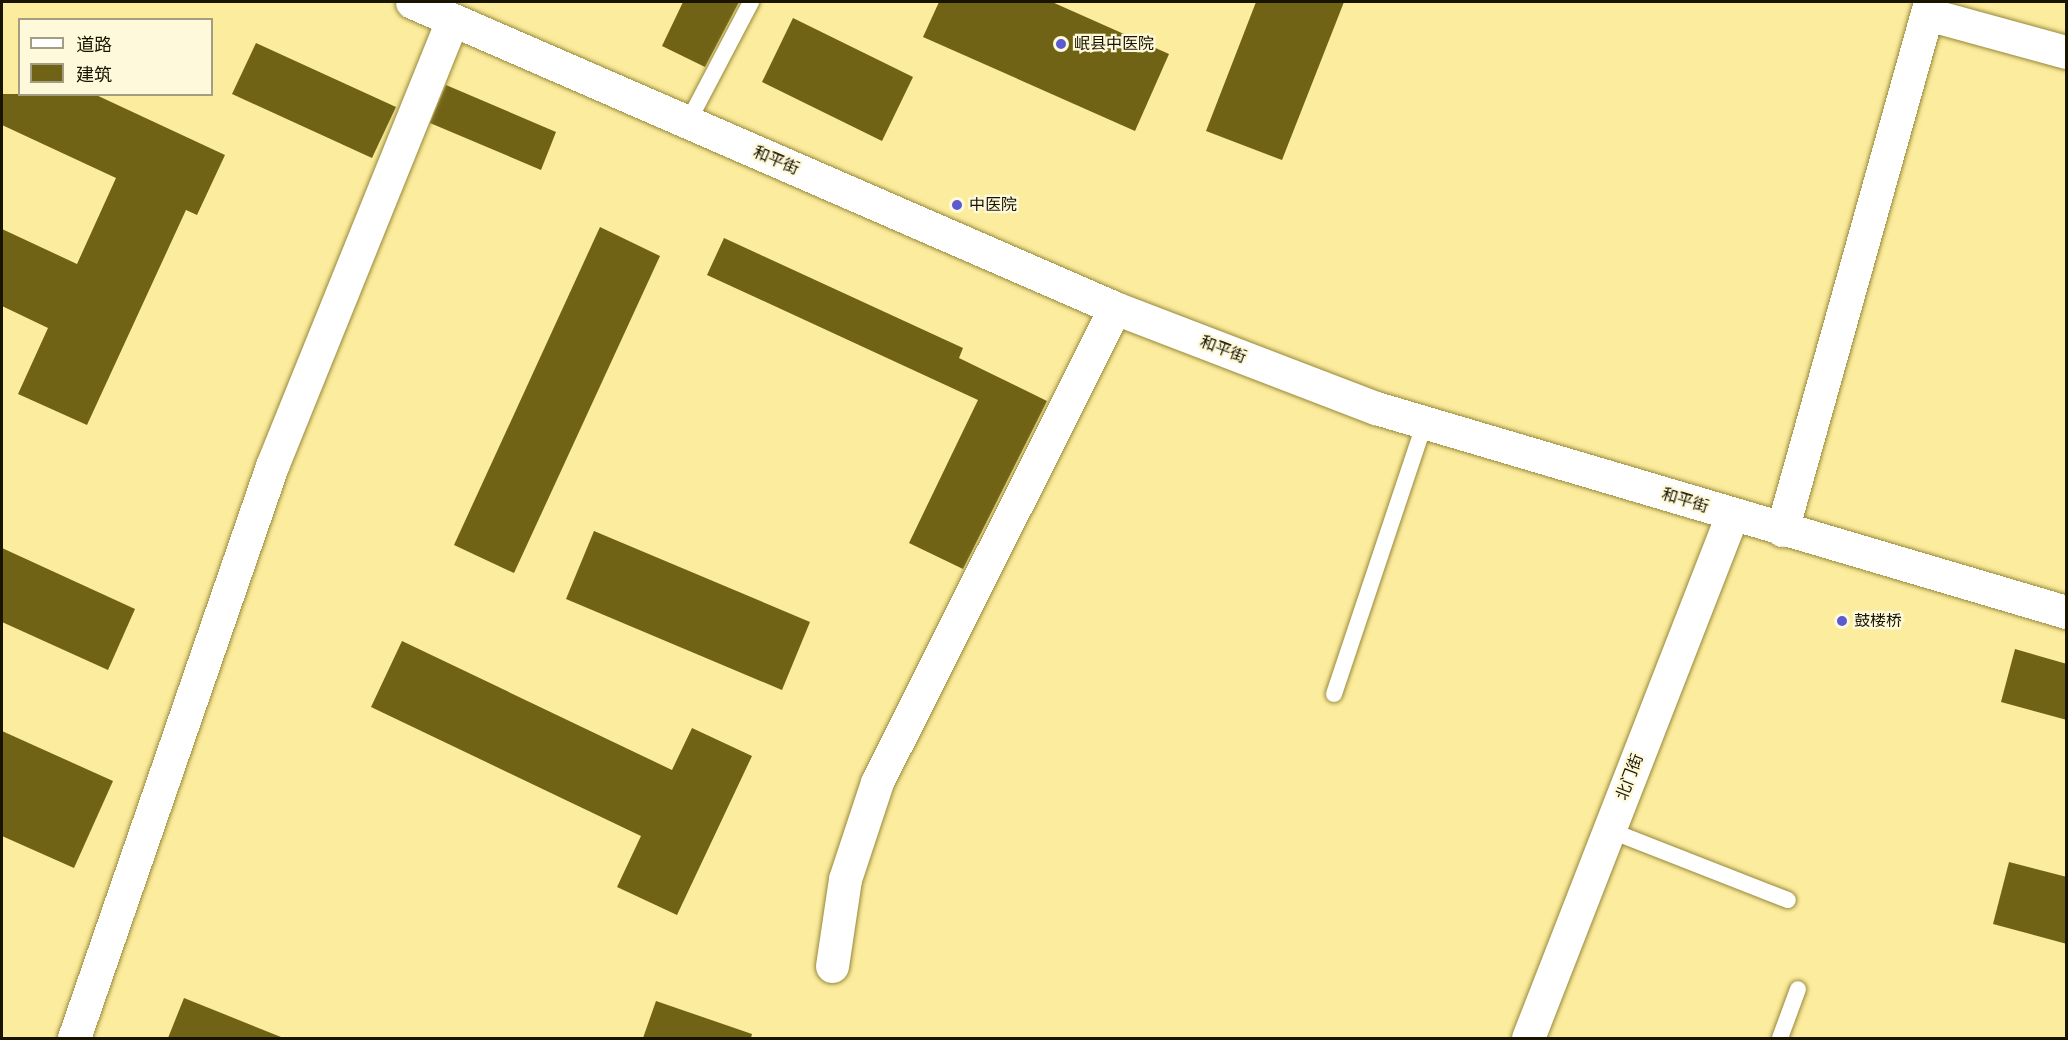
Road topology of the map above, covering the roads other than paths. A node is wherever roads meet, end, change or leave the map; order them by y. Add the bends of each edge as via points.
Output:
1 (412, 2) edge
2 (751, 2) edge
3 (1928, 8) edge
4 (451, 22) junction
5 (2067, 52) edge
6 (687, 124) junction
7 (1115, 308) junction
8 (1425, 423) junction
9 (1732, 515) junction
10 (1782, 530) junction
11 (2067, 612) edge
12 (1334, 694) dead end
13 (1610, 830) junction
14 (1788, 900) dead end
15 (832, 966) dead end
16 (1798, 989) dead end
17 (74, 1038) edge
18 (1528, 1038) edge
19 (1780, 1038) edge

1 - 4 street, 和平街
2 - 6 lane
3 - 5 street
3 - 10 street
4 - 6 street, 和平街
4 - 17 street via 272,466
6 - 7 street, 和平街
7 - 8 street, 和平街
7 - 15 street via 877,782 845,879
8 - 9 street, 和平街
8 - 12 lane
9 - 10 street, 和平街
9 - 13 street, 北门街
10 - 11 street, 和平街
13 - 14 lane
13 - 18 street, 北门街
16 - 19 lane

